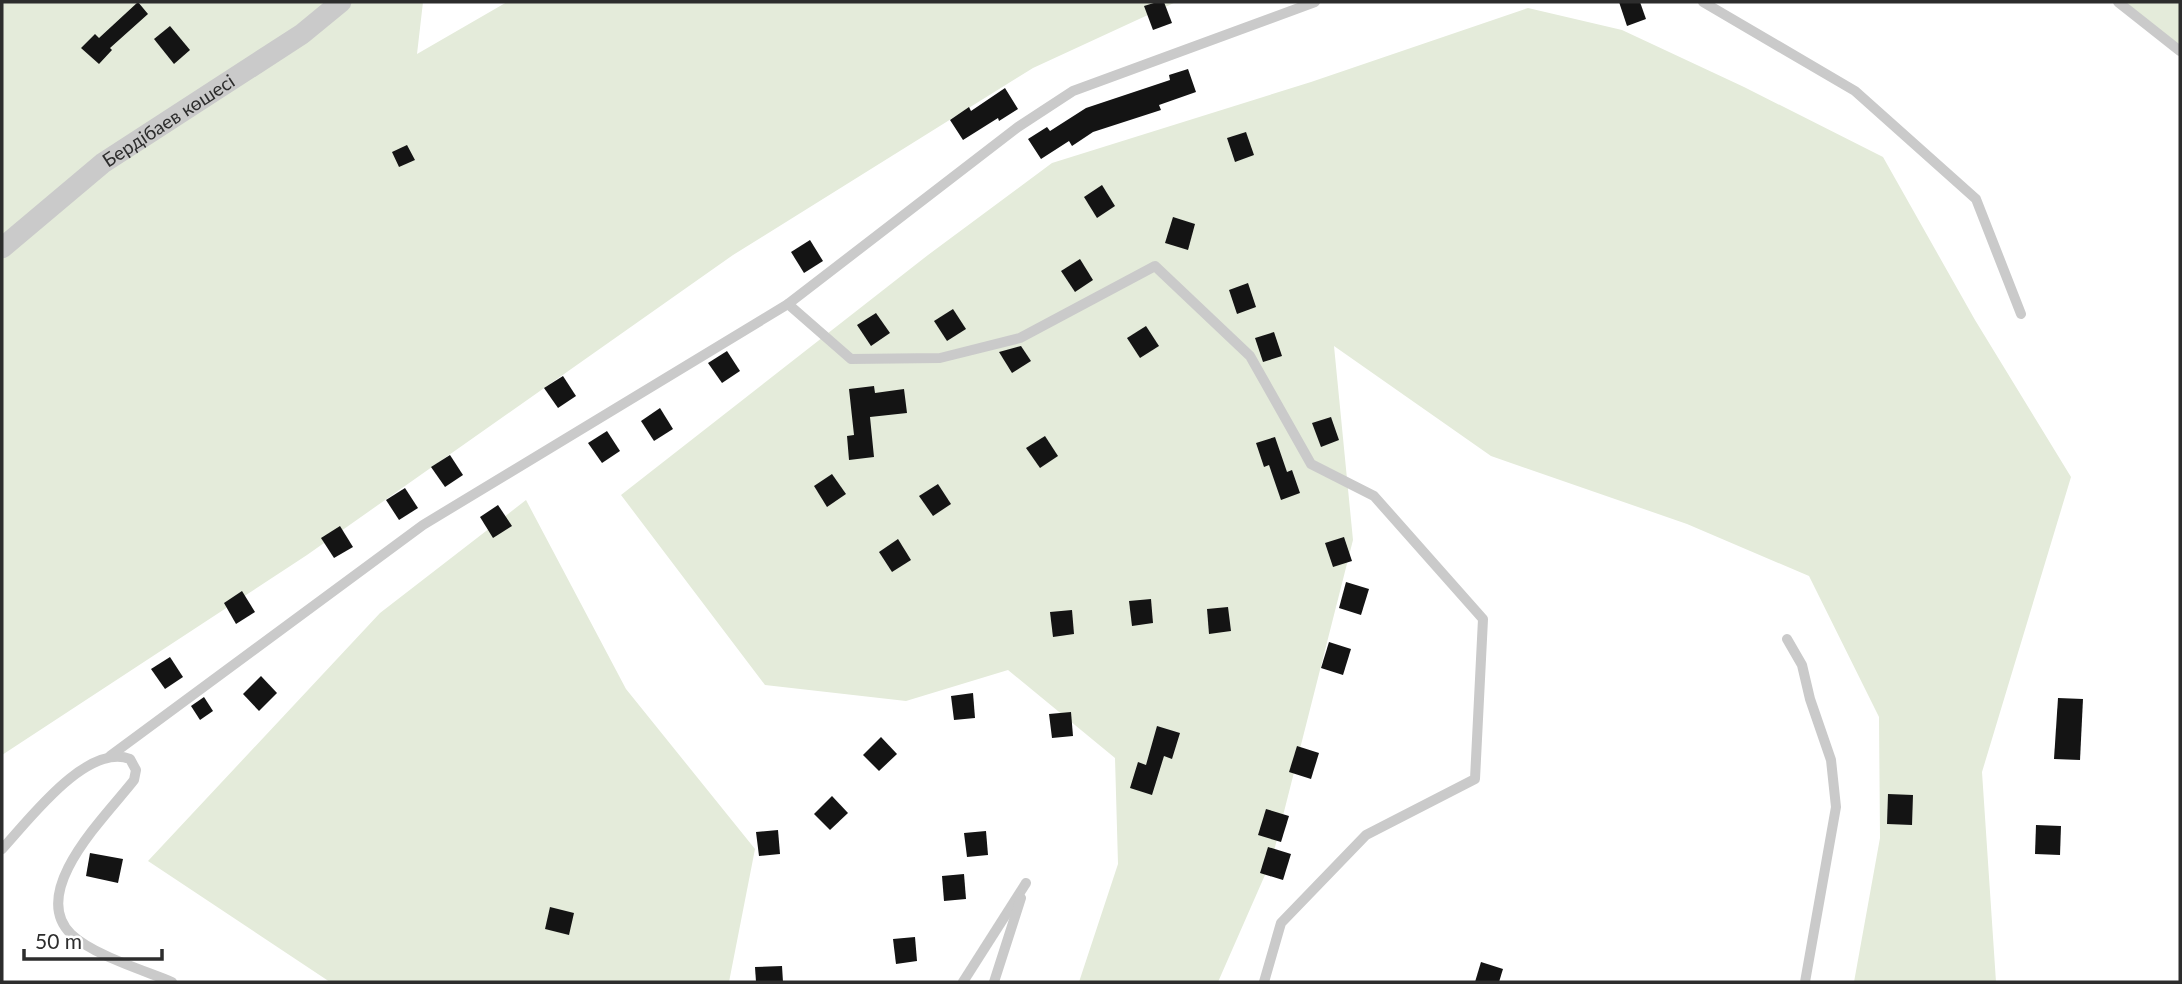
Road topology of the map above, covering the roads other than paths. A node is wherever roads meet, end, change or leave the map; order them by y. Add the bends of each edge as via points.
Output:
1 (341, 2) edge
2 (1315, 2) edge
3 (1703, 2) edge
4 (2118, 2) edge
5 (2180, 51) edge
6 (2, 248) edge
7 (788, 304) junction
8 (2021, 314) dead end
9 (1787, 639) dead end
10 (110, 756) junction
11 (2, 849) edge
12 (172, 982) edge
13 (963, 982) edge
14 (994, 982) edge
15 (1264, 982) edge
16 (1805, 982) edge

1 - 6 street, Бердібаев көшесі via 302,34 103,163
2 - 7 lane via 1073,91 1018,127
3 - 8 lane via 1854,91 1976,199
4 - 5 lane
7 - 10 lane via 423,525
7 - 15 lane via 851,359 940,358 1020,338 1155,266 1250,356 1311,464 1374,496 1483,619 1475,779 1366,835 1281,922
9 - 16 lane via 1802,665 1831,760 1836,807
10 - 11 lane via 74,773
10 - 12 lane via 130,759 136,769 134,780 68,869 57,910 72,936 107,956
13 - 14 lane via 1026,883

